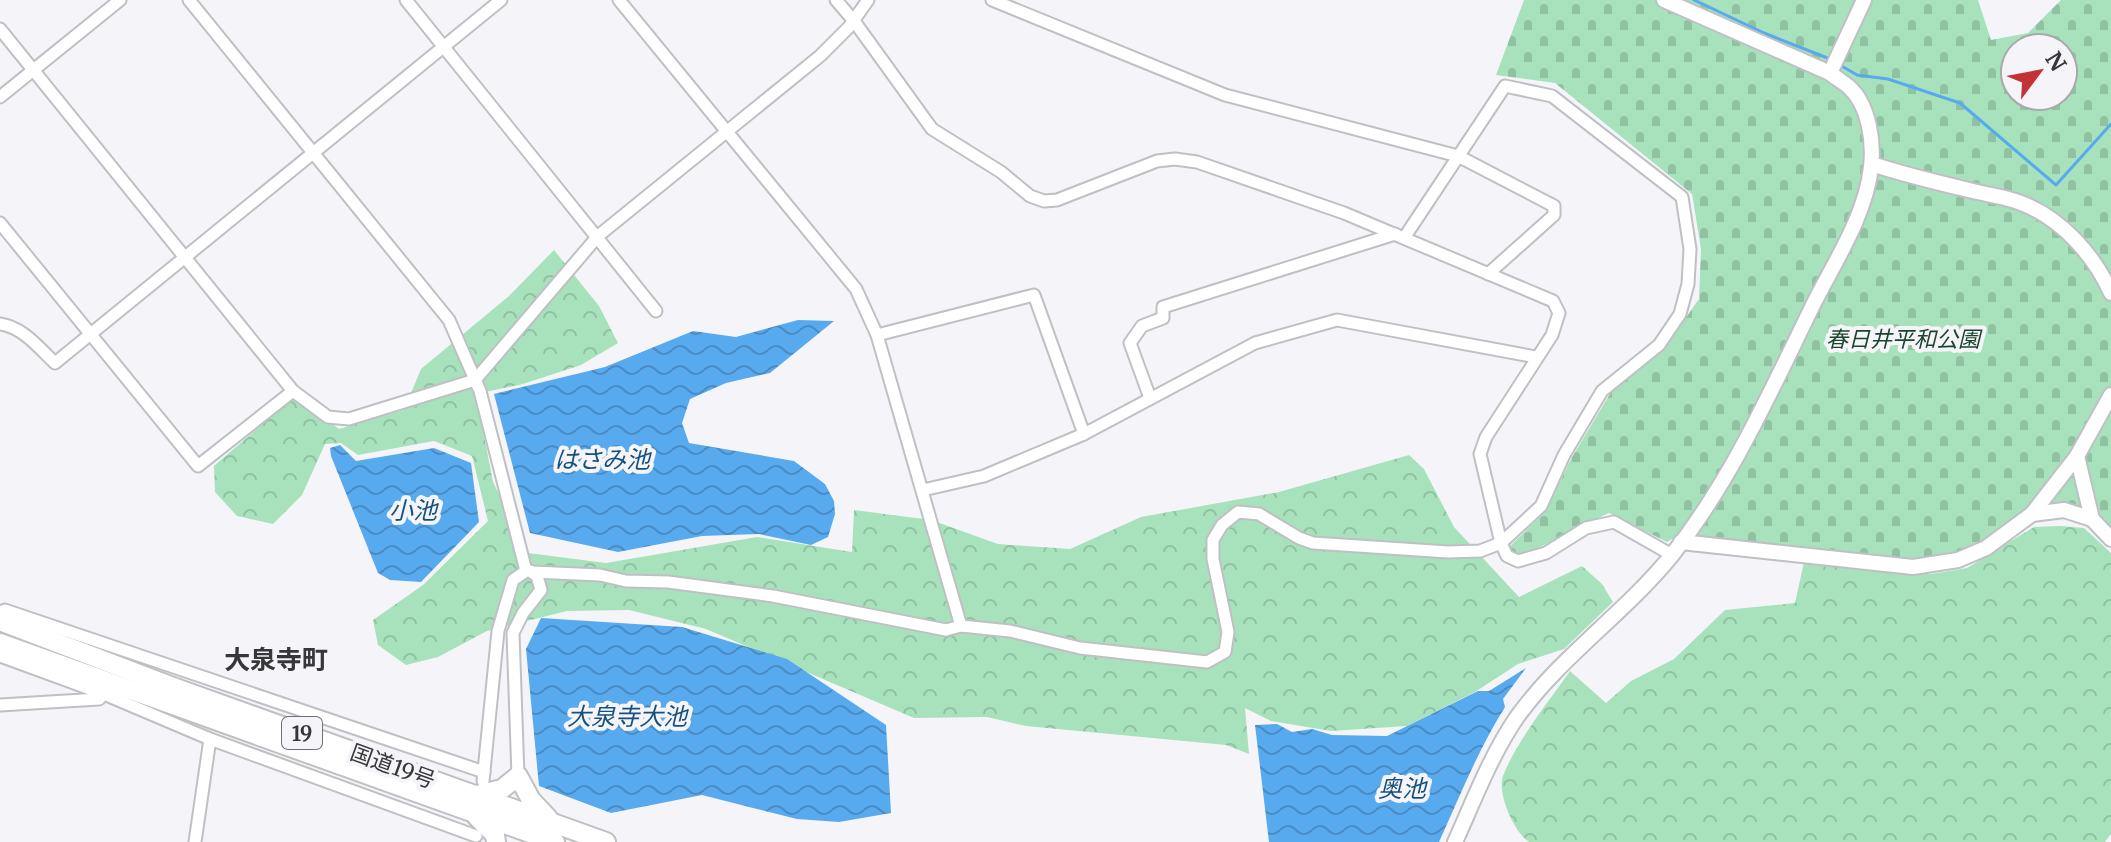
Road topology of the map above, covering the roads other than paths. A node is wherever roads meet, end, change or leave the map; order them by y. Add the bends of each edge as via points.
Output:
1 (120, 0) edge
2 (189, 0) edge
3 (406, 0) edge
4 (501, 0) edge
5 (619, 0) edge
6 (836, 0) edge
7 (868, 0) edge
8 (992, 0) edge
9 (1664, 0) edge
10 (1864, 0) edge
11 (854, 21) junction
12 (0, 29) edge
13 (444, 47) junction
14 (33, 71) junction
15 (1830, 73) junction
16 (0, 97) edge
17 (727, 132) junction
18 (313, 153) junction
19 (1458, 156) junction
20 (1872, 164) junction
21 (0, 223) edge
22 (598, 236) junction
23 (1399, 236) junction
24 (184, 258) junction
25 (1488, 274) junction
26 (2111, 293) edge
27 (656, 311) dead end
28 (0, 324) edge
29 (90, 335) junction
30 (877, 335) junction
31 (1536, 357) junction
32 (475, 380) junction
33 (293, 391) junction
34 (2111, 395) edge
35 (1150, 398) junction
36 (1084, 434) junction
37 (2077, 456) junction
38 (923, 490) junction
39 (2032, 514) junction
40 (2092, 519) junction
41 (2111, 539) edge
42 (1681, 542) junction
43 (1501, 543) junction
44 (1672, 555) junction
45 (529, 571) junction
46 (0, 612) edge
47 (0, 621) edge
48 (961, 626) junction
49 (0, 643) edge
50 (0, 656) edge
51 (104, 694) junction
52 (271, 701) junction
53 (0, 705) edge
54 (261, 728) junction
55 (210, 739) junction
56 (251, 754) junction
57 (518, 776) junction
58 (478, 810) edge
59 (547, 836) edge
60 (195, 842) edge
61 (496, 842) edge
62 (606, 842) edge
63 (1455, 842) edge

1 - 14 street
2 - 18 street
3 - 13 street
4 - 13 street
5 - 17 street
6 - 11 street
7 - 11 street
8 - 19 street via 1225,95
9 - 15 street
10 - 15 street
11 - 17 street
11 - 23 street via 932,129 1030,196 1057,200 1157,161 1175,159 1197,162
12 - 14 street
13 - 18 street
13 - 22 street
14 - 16 street
14 - 24 street
15 - 20 street via 1852,89 1861,106
17 - 22 street
17 - 30 street via 856,289
18 - 24 street
18 - 32 street via 449,320
19 - 23 street
19 - 25 street via 1554,206 1554,215
19 - 43 street via 1505,86 1552,96 1682,197 1690,249 1680,314 1659,345 1602,391 1541,506
20 - 26 street via 2020,202 2041,213 2083,250
20 - 42 street via 1859,211 1753,426 1725,479
21 - 29 street
22 - 27 street
22 - 32 street
23 - 25 street
23 - 35 street via 1163,307 1163,318 1142,326 1130,343
24 - 29 street
24 - 33 street
25 - 31 street via 1553,301 1557,323
28 - 29 street via 24,334 55,363
29 - 33 street via 198,466
30 - 36 street via 1034,295
30 - 38 street
31 - 35 street via 1337,320 1255,343
31 - 43 street via 1480,454
32 - 33 street via 349,419 328,417
32 - 45 street
34 - 37 street
35 - 36 street
36 - 38 street via 984,476
37 - 39 street
37 - 40 street
38 - 48 street
39 - 40 street via 2064,510
39 - 42 street via 1973,554 1913,567
40 - 41 street
42 - 44 street
43 - 44 street via 1507,556 1518,561 1546,553 1586,528 1614,522
43 - 48 street via 1480,551 1448,552 1313,543 1259,514 1238,512 1213,540 1228,632 1225,652 1207,662 1080,648
44 - 63 street via 1539,689 1516,719
45 - 48 street via 683,584 787,598 946,630
45 - 57 street via 541,590 513,633
45 - 58 street via 513,580 498,631
46 - 52 street
47 - 54 highway, 国道19号 / 19
49 - 54 highway, 国道19号 / 19
50 - 51 street
51 - 53 street via 99,699
51 - 55 street
52 - 54 street
52 - 58 street
54 - 56 street
54 - 58 highway, 国道19号 / 19
55 - 56 street
55 - 60 street
56 - 58 street
57 - 58 highway
57 - 59 highway
58 - 59 highway, 国道19号 / 19
58 - 61 highway
59 - 62 highway, 国道19号 / 19

